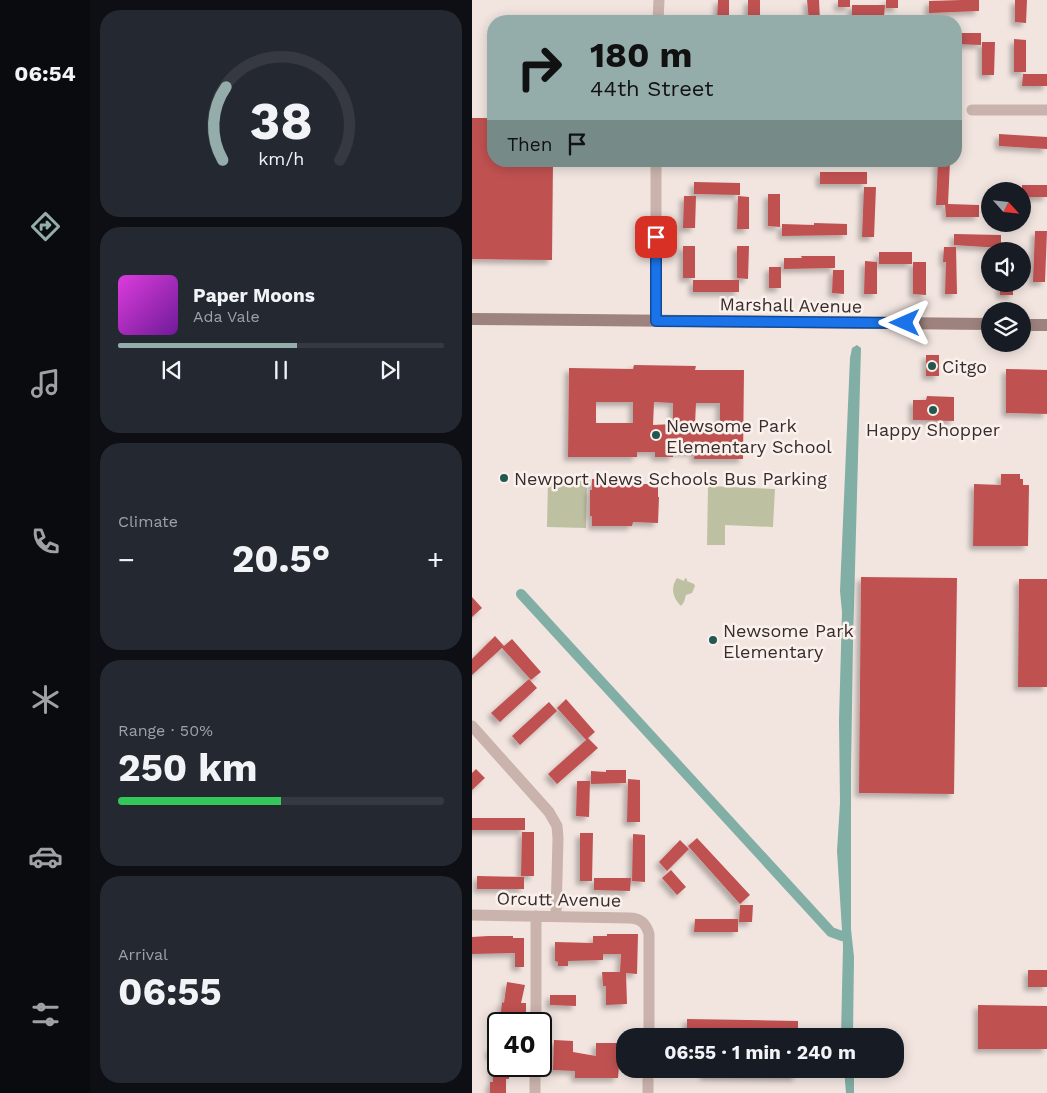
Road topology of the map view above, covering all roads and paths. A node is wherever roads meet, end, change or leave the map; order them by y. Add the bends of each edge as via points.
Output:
1 (659, 0) edge
2 (658, 15) edge
3 (972, 110) dead end
4 (1046, 110) edge
5 (656, 167) edge
6 (472, 319) edge
7 (656, 321) junction
8 (981, 324) edge
9 (1031, 325) edge
10 (1046, 325) edge
11 (472, 726) edge
12 (472, 915) edge
13 (536, 916) junction
14 (556, 916) junction
15 (536, 1012) edge
16 (649, 1028) edge
17 (535, 1077) edge
18 (648, 1078) edge
19 (535, 1093) edge
20 (648, 1093) edge

1 - 2 street
3 - 4 street
5 - 7 street
6 - 7 street, Marshall Avenue
7 - 8 street, Marshall Avenue
9 - 10 street
11 - 14 street via 549,812 557,826
12 - 13 street, Orcutt Avenue
13 - 14 street, Orcutt Avenue
13 - 15 street
14 - 16 street, Orcutt Avenue via 635,918 644,924 648,934
17 - 19 street
18 - 20 street

